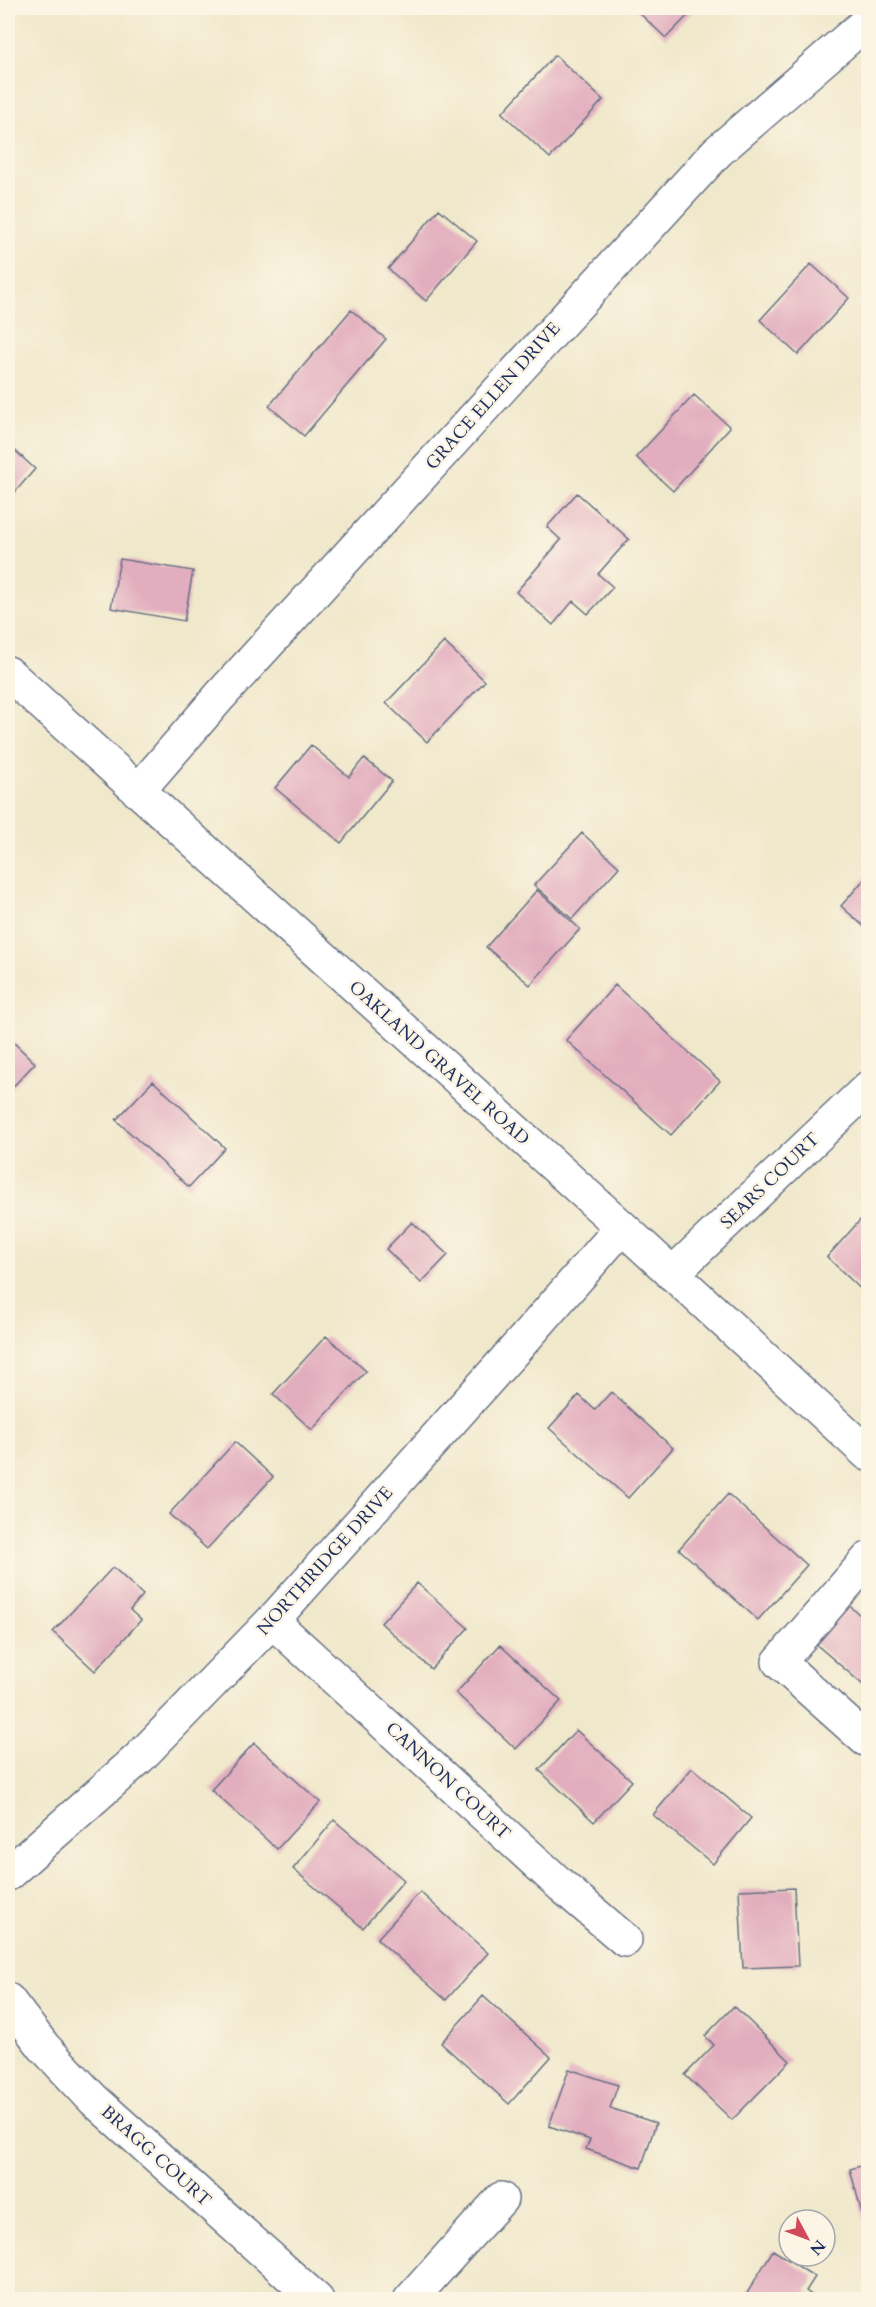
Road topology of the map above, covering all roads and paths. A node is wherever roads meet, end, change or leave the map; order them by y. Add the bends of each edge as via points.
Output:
1 (868, 21) edge
2 (8, 673) edge
3 (138, 791) junction
4 (864, 1100) edge
5 (622, 1227) junction
6 (672, 1274) junction
7 (865, 1445) edge
8 (868, 1559) edge
9 (272, 1621) junction
10 (865, 1739) dead end
11 (8, 1874) edge
12 (625, 1940) dead end
13 (8, 2000) edge
14 (501, 2199) dead end
15 (317, 2300) edge
16 (410, 2300) edge

1 - 3 street, GRACE ELLEN DRIVE via 717,152 220,696
2 - 3 street, OAKLAND GRAVEL ROAD
3 - 5 street, OAKLAND GRAVEL ROAD
4 - 6 street, SEARS COURT
5 - 6 street, OAKLAND GRAVEL ROAD
5 - 9 street, NORTHRIDGE DRIVE
6 - 7 street, OAKLAND GRAVEL ROAD
8 - 10 street via 779,1662
9 - 11 street, NORTHRIDGE DRIVE via 140,1758
9 - 12 street, CANNON COURT
13 - 15 street, BRAGG COURT via 44,2047 93,2099
14 - 16 street

